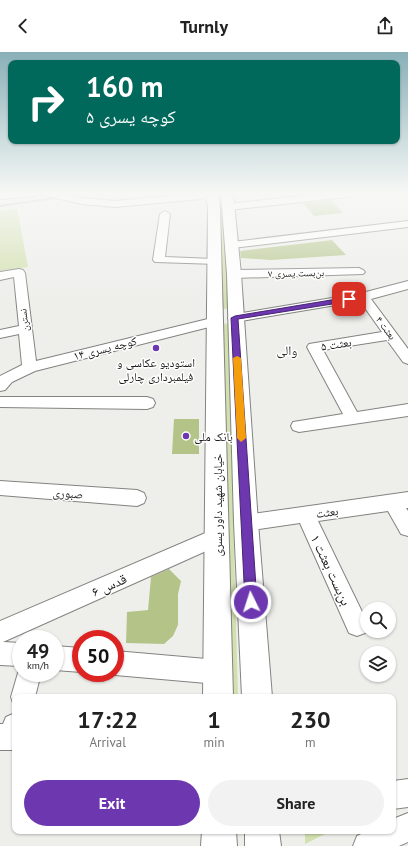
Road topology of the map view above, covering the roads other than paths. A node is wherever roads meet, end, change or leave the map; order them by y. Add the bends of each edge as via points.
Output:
1 (163, 230) edge
2 (214, 230) edge
3 (231, 230) edge
4 (357, 230) edge
5 (232, 245) junction
6 (214, 262) junction
7 (359, 272) dead end
8 (234, 274) junction
9 (0, 276) edge
10 (408, 285) edge
11 (363, 297) junction
12 (225, 320) junction
13 (25, 329) junction
14 (0, 334) edge
15 (391, 335) junction
16 (408, 359) edge
17 (30, 366) junction
18 (0, 386) edge
19 (0, 402) edge
20 (147, 403) dead end
21 (408, 410) edge
22 (353, 418) junction
23 (299, 426) dead end
24 (0, 488) edge
25 (137, 498) dead end
26 (401, 502) edge
27 (306, 515) junction
28 (246, 523) junction
29 (408, 528) edge
30 (217, 537) junction
31 (357, 625) dead end
32 (0, 632) edge
33 (0, 653) edge
34 (12, 654) edge
35 (124, 664) edge
36 (218, 672) junction
37 (27, 682) edge
38 (24, 694) edge
39 (218, 694) edge
40 (257, 694) edge
41 (0, 737) edge
42 (12, 738) edge
43 (408, 792) edge
44 (396, 794) edge
45 (408, 827) edge
46 (396, 833) edge
47 (219, 834) edge
48 (262, 834) edge
49 (393, 834) edge
50 (219, 846) edge
51 (263, 846) edge
52 (367, 846) edge

1 - 6 street via 159,260
2 - 6 main road, خیابان شهید داور یسری
3 - 5 main road, خیابان شهید داور یسری
4 - 5 street
5 - 8 main road, خیابان شهید داور یسری
6 - 12 main road, خیابان شهید داور یسری
7 - 8 street, بن‌بست یسری ۷
8 - 12 main road, خیابان شهید داور یسری
9 - 13 street, نسترن via 19,273
10 - 11 street, کوچه یسری ۱۴
11 - 12 street, کوچه یسری ۱۴
11 - 15 street, بعثت ۴
12 - 17 street, کوچه یسری ۱۴
12 - 28 main road, خیابان شهید داور یسری
12 - 30 main road, خیابان شهید داور یسری
13 - 14 street
13 - 17 street, نسترن
15 - 16 street, بعثت ۴
15 - 22 street, بعثت ۵ via 314,347
17 - 18 street, کوچه یسری ۱۴ via 7,378
19 - 20 street
21 - 22 street
22 - 23 street
24 - 25 street, صبوری
26 - 27 street, بعثت
26 - 29 street
27 - 28 street, بعثت
27 - 31 street, بن‌بست بعثت ۱
28 - 40 main road, خیابان شهید داور یسری
30 - 32 street, قدس ۶
30 - 36 main road, خیابان شهید داور یسری
33 - 34 street
35 - 36 street
36 - 39 main road, خیابان شهید داور یسری
37 - 38 street
41 - 42 street
43 - 44 street
45 - 46 street
47 - 50 main road
48 - 51 main road
49 - 52 street

